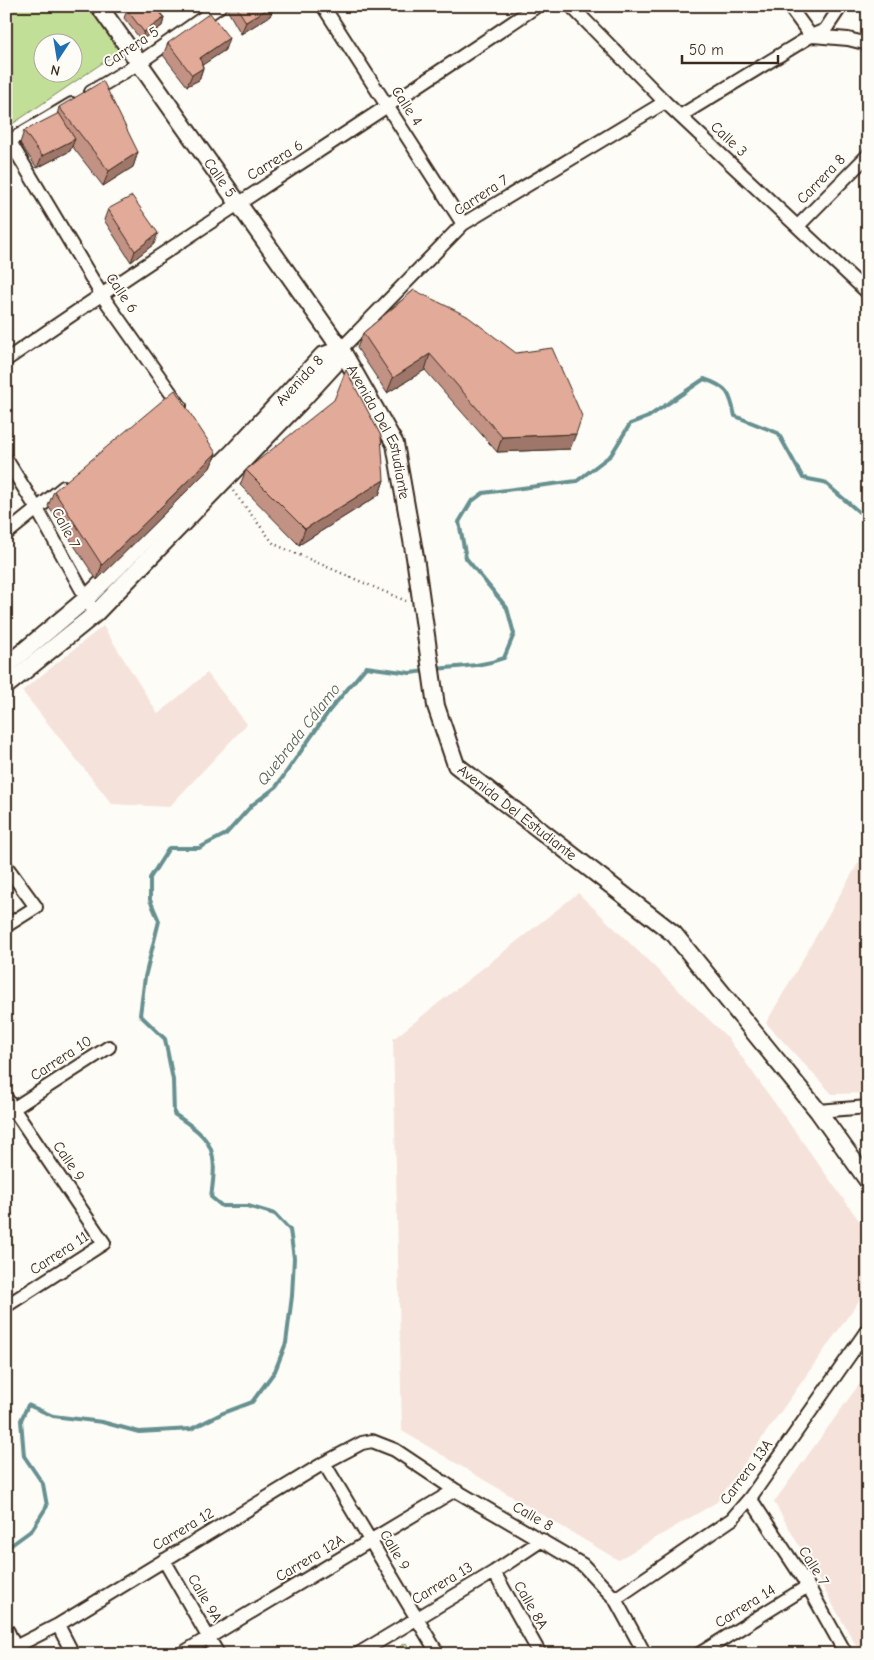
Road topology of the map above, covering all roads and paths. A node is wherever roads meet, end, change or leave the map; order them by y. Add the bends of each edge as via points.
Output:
1 (99, 6) edge
2 (220, 6) edge
3 (323, 6) edge
4 (537, 6) edge
5 (571, 6) edge
6 (789, 6) edge
7 (841, 6) edge
8 (811, 36) junction
9 (868, 44) edge
10 (139, 64) junction
11 (664, 102) junction
12 (388, 107) junction
13 (680, 116) junction
14 (8, 140) edge
15 (868, 154) edge
16 (237, 202) junction
17 (463, 224) junction
18 (798, 226) junction
19 (868, 293) edge
20 (101, 294) junction
21 (341, 349) junction
22 (6, 360) edge
23 (189, 419) edge
24 (6, 459) edge
25 (221, 469) junction
26 (76, 477) edge
27 (38, 509) junction
28 (6, 534) edge
29 (86, 599) junction
30 (422, 608) junction
31 (95, 614) junction
32 (6, 666) edge
33 (6, 686) edge
34 (6, 866) edge
35 (6, 926) edge
36 (109, 1047) dead end
37 (9, 1107) edge
38 (868, 1107) edge
39 (818, 1111) junction
40 (868, 1181) edge
41 (104, 1243) joint
42 (6, 1306) edge
43 (868, 1329) edge
44 (372, 1441) joint
45 (324, 1463) junction
46 (455, 1490) junction
47 (750, 1498) junction
48 (542, 1540) junction
49 (371, 1541) junction
50 (164, 1560) junction
51 (494, 1572) junction
52 (808, 1586) junction
53 (614, 1600) junction
54 (416, 1617) junction
55 (58, 1625) junction
56 (6, 1632) edge
57 (209, 1637) junction
58 (15, 1651) edge
59 (73, 1654) edge
60 (181, 1654) edge
61 (218, 1654) edge
62 (358, 1654) edge
63 (438, 1654) edge
64 (540, 1654) edge
65 (645, 1654) edge
66 (699, 1654) edge
67 (846, 1654) edge

1 - 10 main road, Calle 5
2 - 10 street, Carrera 5
3 - 12 street, Calle 4
4 - 12 street, Carrera 6
5 - 11 street, Calle 3
6 - 8 street
7 - 8 street via 825,30
8 - 9 street
8 - 13 street
10 - 14 street, Carrera 5
10 - 16 main road, Calle 5
11 - 13 street, Calle 3
11 - 17 street, Carrera 7
12 - 16 street, Carrera 6
12 - 17 street, Calle 4
13 - 18 street, Calle 3
14 - 20 street, Calle 6
15 - 18 street, Carrera 8
16 - 20 street, Carrera 6
16 - 21 main road, Calle 5
17 - 21 street, Carrera 7
18 - 19 street, Calle 3
20 - 22 street, Carrera 6
20 - 23 street, Calle 6 via 171,399
21 - 25 main road, Avenida 8 via 334,365
21 - 30 main road, Avenida Del Estudiante via 395,444
24 - 27 street, Calle 7
25 - 29 main road, Avenida 8
25 - 30 path via 274,544
25 - 31 main road, Avenida 8
26 - 27 street
27 - 28 street
27 - 29 street, Calle 7
29 - 31 street, Calle 7
29 - 32 main road, Avenida 8
30 - 39 main road, Avenida Del Estudiante via 436,706 456,765 674,934
31 - 33 main road, Avenida 8
34 - 35 street via 36,907
36 - 37 street, Carrera 10
37 - 41 street, Calle 9
38 - 39 street
39 - 40 main road, Avenida Del Estudiante
41 - 42 street, Carrera 11
43 - 47 street, Carrera 13A
44 - 45 street, Carrera 12
44 - 46 street, Calle 8 via 395,1450
45 - 49 street, Calle 9
45 - 50 street, Carrera 12
46 - 48 street, Calle 8
46 - 49 street, Carrera 12A
47 - 52 street, Calle 7
47 - 53 street, Carrera 13A via 732,1519
48 - 51 street, Carrera 13
48 - 53 street, Calle 8 via 583,1565
49 - 54 street, Calle 9
49 - 57 street, Carrera 12A
50 - 55 street, Carrera 12
50 - 57 street, Calle 9A
51 - 54 street, Carrera 13
51 - 64 street, Calle 8A
52 - 66 street, Carrera 14
52 - 67 street, Calle 7
53 - 65 street, Calle 8
54 - 62 street, Carrera 13
54 - 63 street, Calle 9
55 - 58 street, Carrera 12
55 - 59 street
56 - 58 main road
57 - 60 street, Carrera 12A
57 - 61 street, Calle 9A

